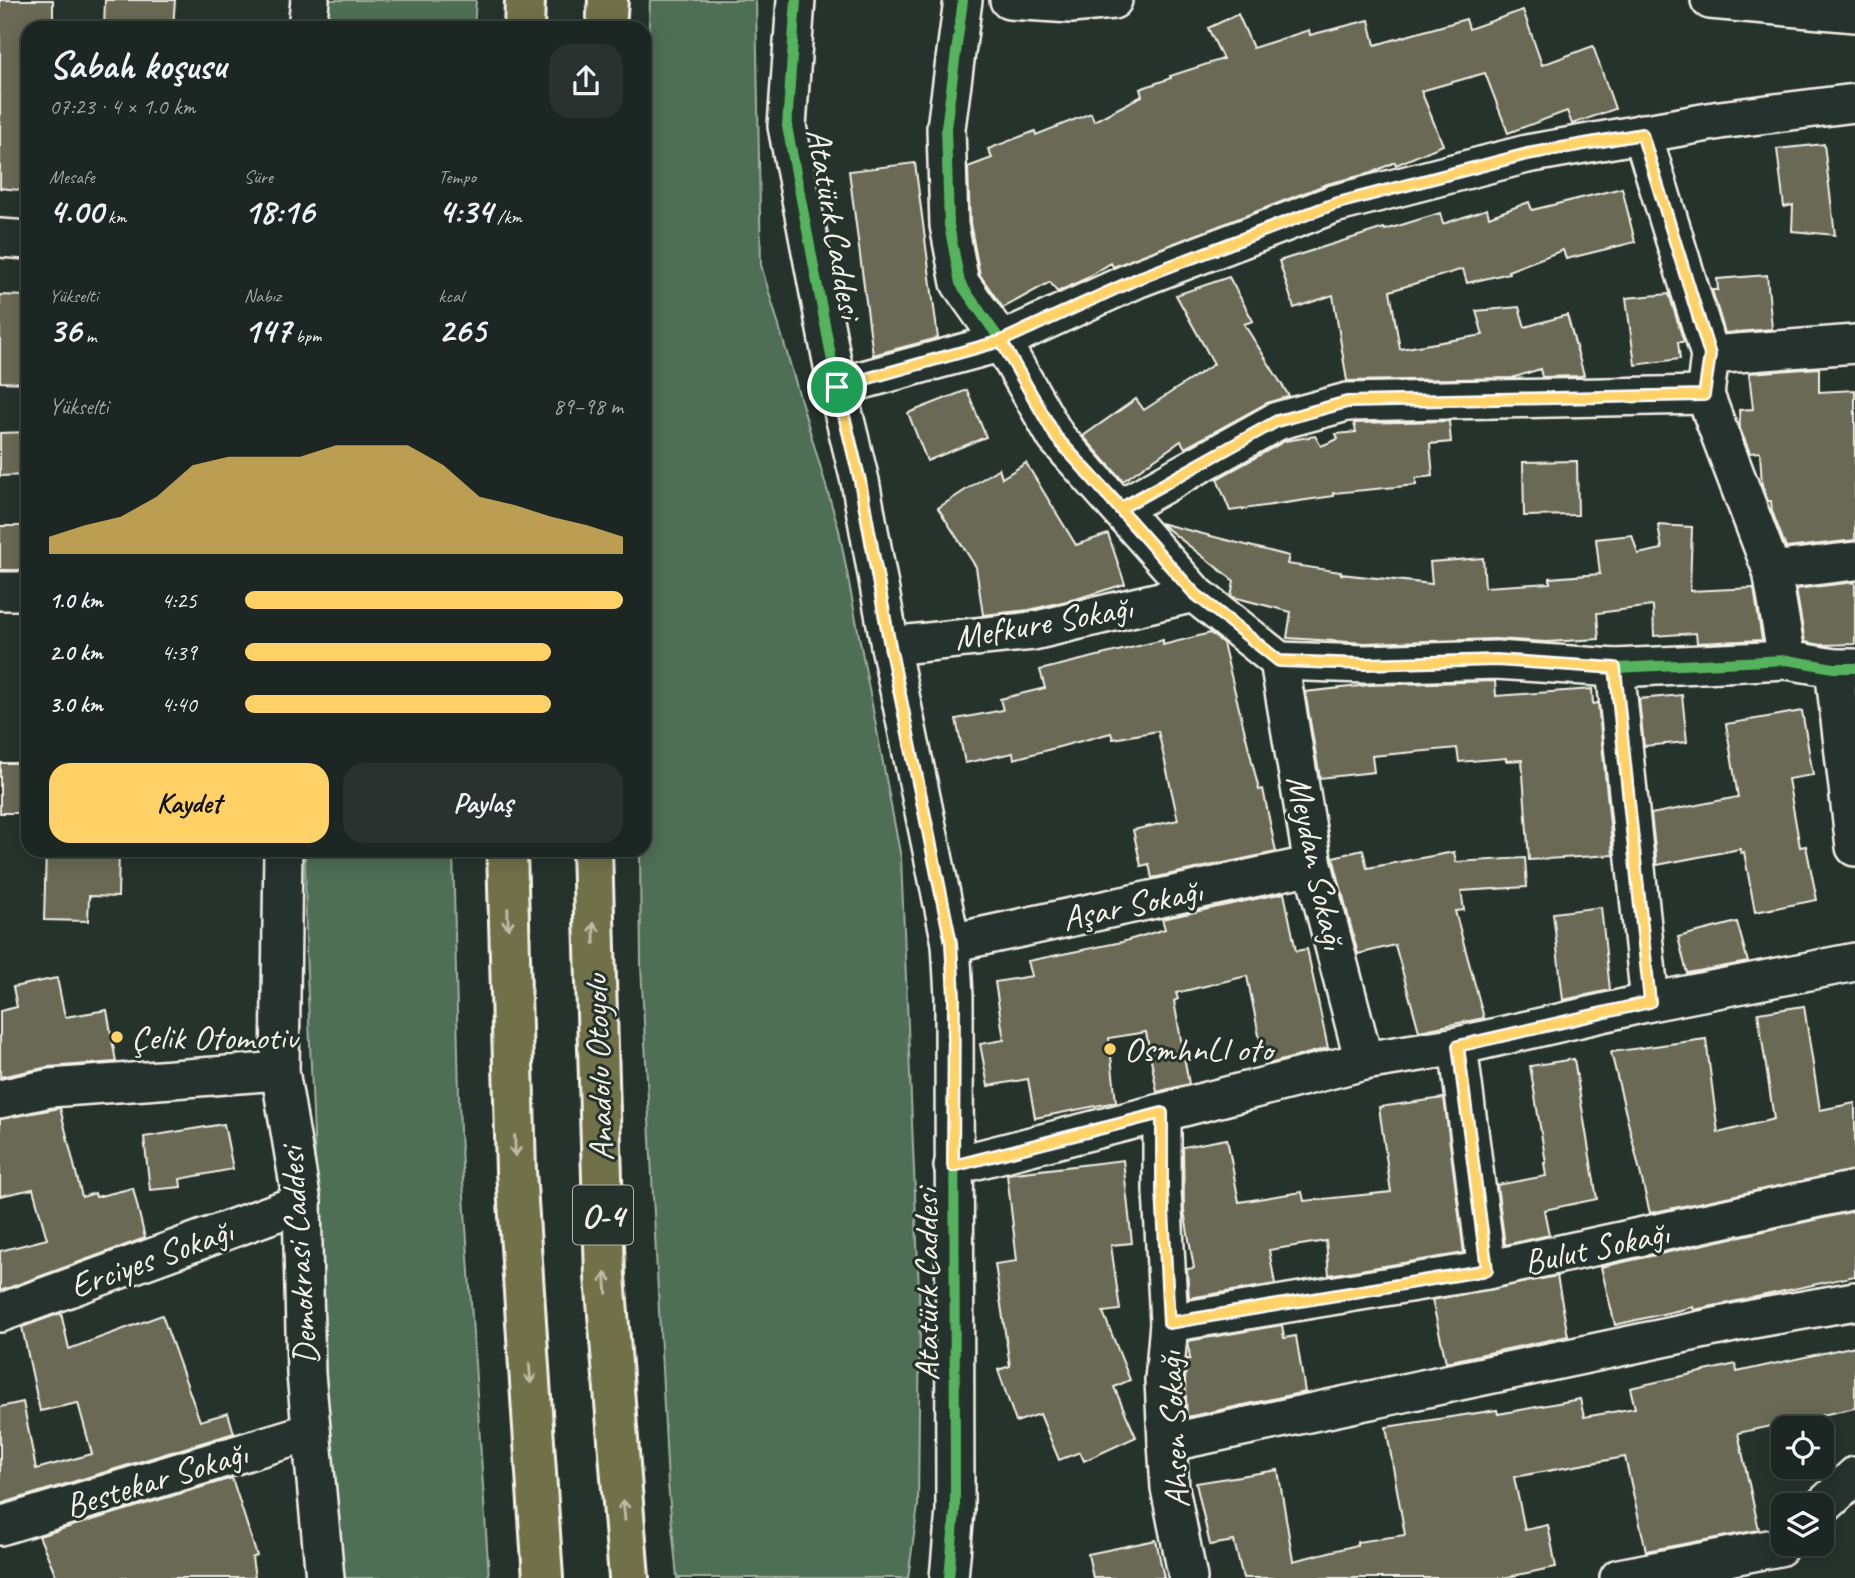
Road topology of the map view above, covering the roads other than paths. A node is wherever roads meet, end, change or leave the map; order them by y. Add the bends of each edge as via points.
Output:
1 (310, 0) edge
2 (526, 0) edge
3 (608, 0) edge
4 (796, 0) edge
5 (963, 0) edge
6 (1009, 0) edge
7 (1113, 0) edge
8 (1710, 0) edge
9 (1071, 2) edge
10 (1855, 13) edge
11 (308, 21) edge
12 (524, 21) edge
13 (606, 21) edge
14 (1855, 103) edge
15 (1642, 134) junction
16 (0, 238) edge
17 (21, 240) edge
18 (1001, 341) junction
19 (1855, 344) edge
20 (1710, 355) junction
21 (837, 387) junction
22 (1704, 395) junction
23 (1121, 508) junction
24 (1855, 561) edge
25 (1772, 571) junction
26 (0, 591) edge
27 (21, 592) edge
28 (1194, 593) junction
29 (890, 646) junction
30 (1787, 660) junction
31 (1279, 661) junction
32 (1615, 668) junction
33 (1844, 668) edge
34 (1855, 847) edge
35 (283, 857) edge
36 (508, 857) edge
37 (592, 857) edge
38 (1312, 864) junction
39 (951, 943) junction
40 (1855, 962) edge
41 (1650, 1002) junction
42 (1458, 1046) junction
43 (1364, 1061) junction
44 (280, 1071) junction
45 (0, 1099) edge
46 (1162, 1113) junction
47 (953, 1166) junction
48 (1855, 1190) edge
49 (302, 1203) junction
50 (1487, 1270) junction
51 (1855, 1301) edge
52 (0, 1313) edge
53 (1169, 1323) junction
54 (311, 1432) junction
55 (1167, 1443) junction
56 (1855, 1476) edge
57 (1834, 1496) edge
58 (0, 1526) edge
59 (1775, 1556) edge
60 (325, 1578) edge
61 (543, 1578) edge
62 (629, 1578) edge
63 (949, 1578) edge
64 (1188, 1578) edge
65 (1619, 1578) edge

1 - 11 street
2 - 12 highway
3 - 13 highway
4 - 21 street, Atatürk Caddesi via 788,126
5 - 18 street via 946,128 949,225 960,283
6 - 9 street
7 - 9 street
8 - 10 street
14 - 15 street
15 - 18 street via 1527,154 1334,204 1139,278
15 - 20 street
16 - 17 street
18 - 21 street
18 - 23 street via 1056,437
19 - 20 street
20 - 22 street
21 - 29 street, Atatürk Caddesi via 860,481
22 - 23 street via 1347,402 1277,421
22 - 25 street
23 - 28 street
24 - 25 street
25 - 30 street
26 - 27 street
28 - 29 street, Mefkure Sokağı via 1033,631
28 - 31 street
29 - 39 street, Atatürk Caddesi
30 - 32 street
30 - 33 street
31 - 32 street via 1496,660
31 - 38 street, Meydan Sokağı
32 - 41 street
33 - 34 street
35 - 44 street, Demokrasi Caddesi
36 -> 61 highway, O-4 via 516,1171
62 -> 37 highway, Anadolu Otoyolu / O-4 via 605,1276
38 - 39 street, Aşar Sokağı
38 - 43 street, Meydan Sokağı
39 - 47 street, Atatürk Caddesi
40 - 41 street
41 - 42 street
42 - 43 street
42 - 50 street
43 - 46 street
44 - 45 street via 50,1088
44 - 49 street, Demokrasi Caddesi
46 - 47 street
46 - 53 street, Ahsen Sokağı
47 - 63 street, Atatürk Caddesi via 955,1511
48 - 50 street, Bulut Sokağı
49 - 52 street, Erciyes Sokağı
49 - 54 street, Demokrasi Caddesi
50 - 53 street, Bulut Sokağı
51 - 55 street
53 - 55 street, Ahsen Sokağı via 1164,1380
54 - 58 street, Bestekar Sokağı
54 - 60 street, Demokrasi Caddesi
55 - 64 street, Ahsen Sokağı via 1170,1488
56 - 57 street
59 - 65 street

